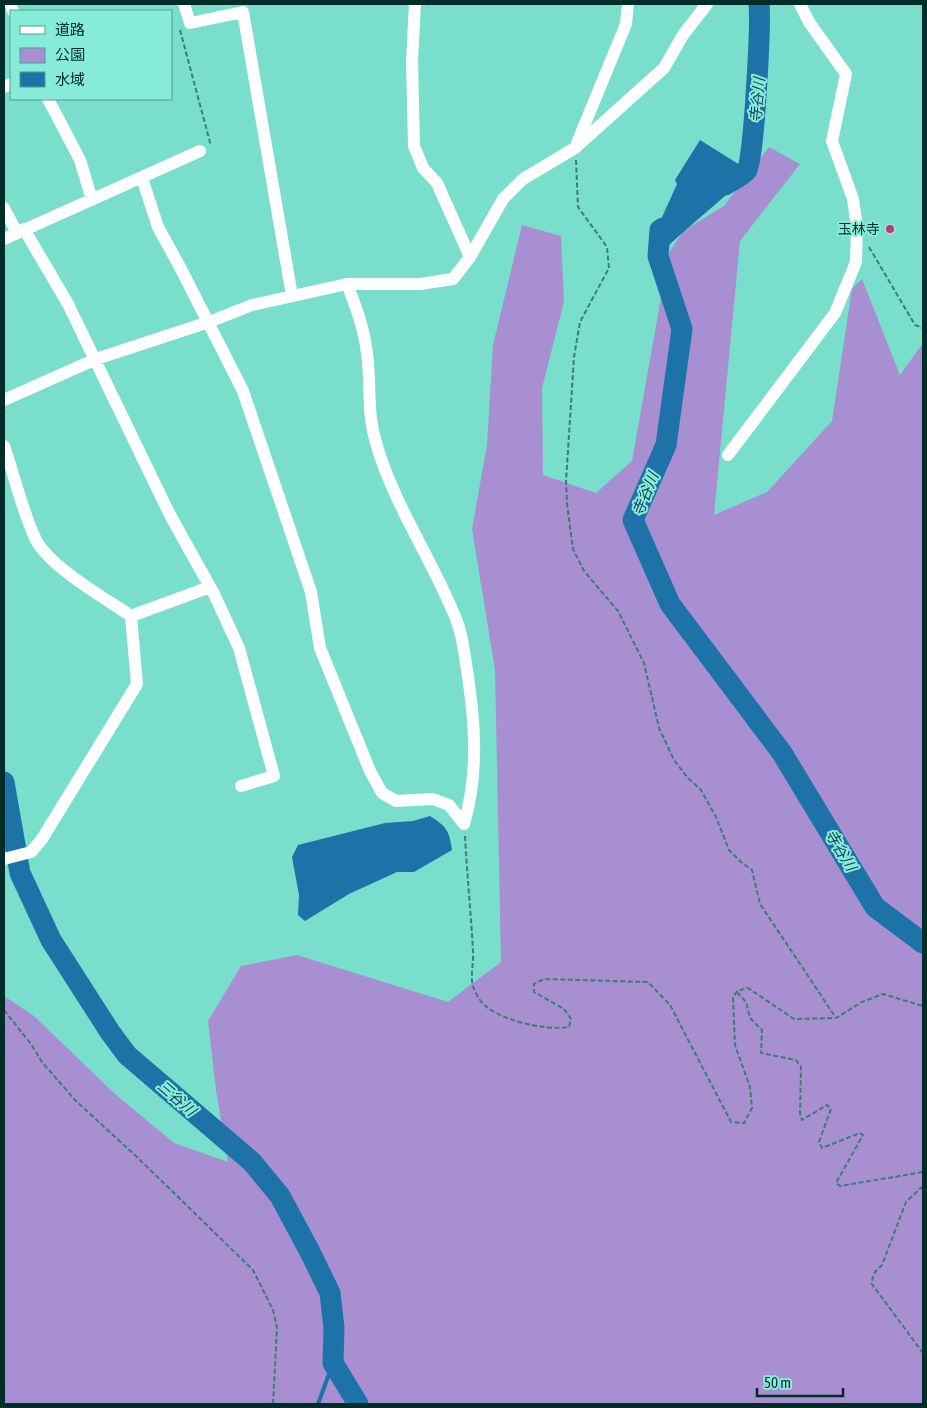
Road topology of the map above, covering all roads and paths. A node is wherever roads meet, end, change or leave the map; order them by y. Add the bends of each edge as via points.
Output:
1 (184, 4) edge
2 (415, 4) edge
3 (628, 4) edge
4 (707, 4) edge
5 (800, 4) edge
6 (190, 23) junction
7 (49, 100) edge
8 (576, 148) junction
9 (200, 151) joint
10 (142, 178) junction
11 (92, 200) junction
12 (4, 208) edge
13 (857, 227) junction
14 (21, 231) junction
15 (4, 238) edge
16 (470, 257) junction
17 (346, 284) junction
18 (292, 296) junction
19 (209, 322) junction
20 (923, 328) edge
21 (96, 358) junction
22 (4, 400) edge
23 (4, 446) edge
24 (728, 455) dead end
25 (210, 587) junction
26 (131, 616) junction
27 (241, 786) dead end
28 (464, 824) junction
29 (4, 860) edge
30 (737, 991) junction
31 (923, 1006) edge
32 (4, 1010) edge
33 (836, 1018) junction
34 (923, 1172) edge
35 (923, 1186) edge
36 (923, 1353) edge
37 (273, 1404) edge

1 - 6 street
2 - 16 street via 412,61 414,146 423,168 437,183
3 - 8 street via 626,24
4 - 8 street via 664,68
5 - 13 street via 846,74 832,141 852,199
6 - 9 path via 178,31 212,146
6 - 18 street via 243,12
7 - 11 street via 80,160
8 - 16 street via 523,179 503,199
8 - 33 path via 578,207 607,247 610,268 580,322 574,357 566,481 573,549 584,571 618,611 644,663 659,728 674,760 701,790 729,850 752,870 760,904
9 - 10 street
10 - 11 street
10 - 19 street via 158,228
11 - 14 street
12 - 14 street
13 - 20 path via 915,325
13 - 24 street via 856,262 835,313
14 - 15 street
14 - 21 street via 68,304
16 - 17 street via 453,279 420,284
17 - 18 street
17 - 28 street via 361,318 375,439 389,480 462,635 474,715 473,787
18 - 19 street via 252,305
19 - 21 street
19 - 28 street via 253,417 311,592 320,648 370,771 382,793 396,801 433,799 449,805
21 - 22 street
21 - 25 street via 170,515
23 - 26 street via 37,541 79,581
25 - 26 street
25 - 27 street via 239,648 274,776
26 - 29 street via 137,684 42,839 31,852
28 - 30 path via 473,985 480,1000 496,1013 542,1027 569,1027 571,1020 564,1009 534,992 534,984 544,978 648,982 670,1005 731,1122 744,1124 752,1108 750,1087 735,1045 732,998
30 - 33 path via 748,988 794,1019
30 - 34 path via 746,1002 750,1018 762,1030 761,1053 796,1060 800,1067 802,1120 827,1105 831,1109 819,1142 822,1148 860,1133 863,1136 836,1183 840,1186
31 - 33 path via 883,994
32 - 37 path via 75,1100 253,1270 273,1310 277,1328
35 - 36 path via 906,1202 882,1265 871,1283

